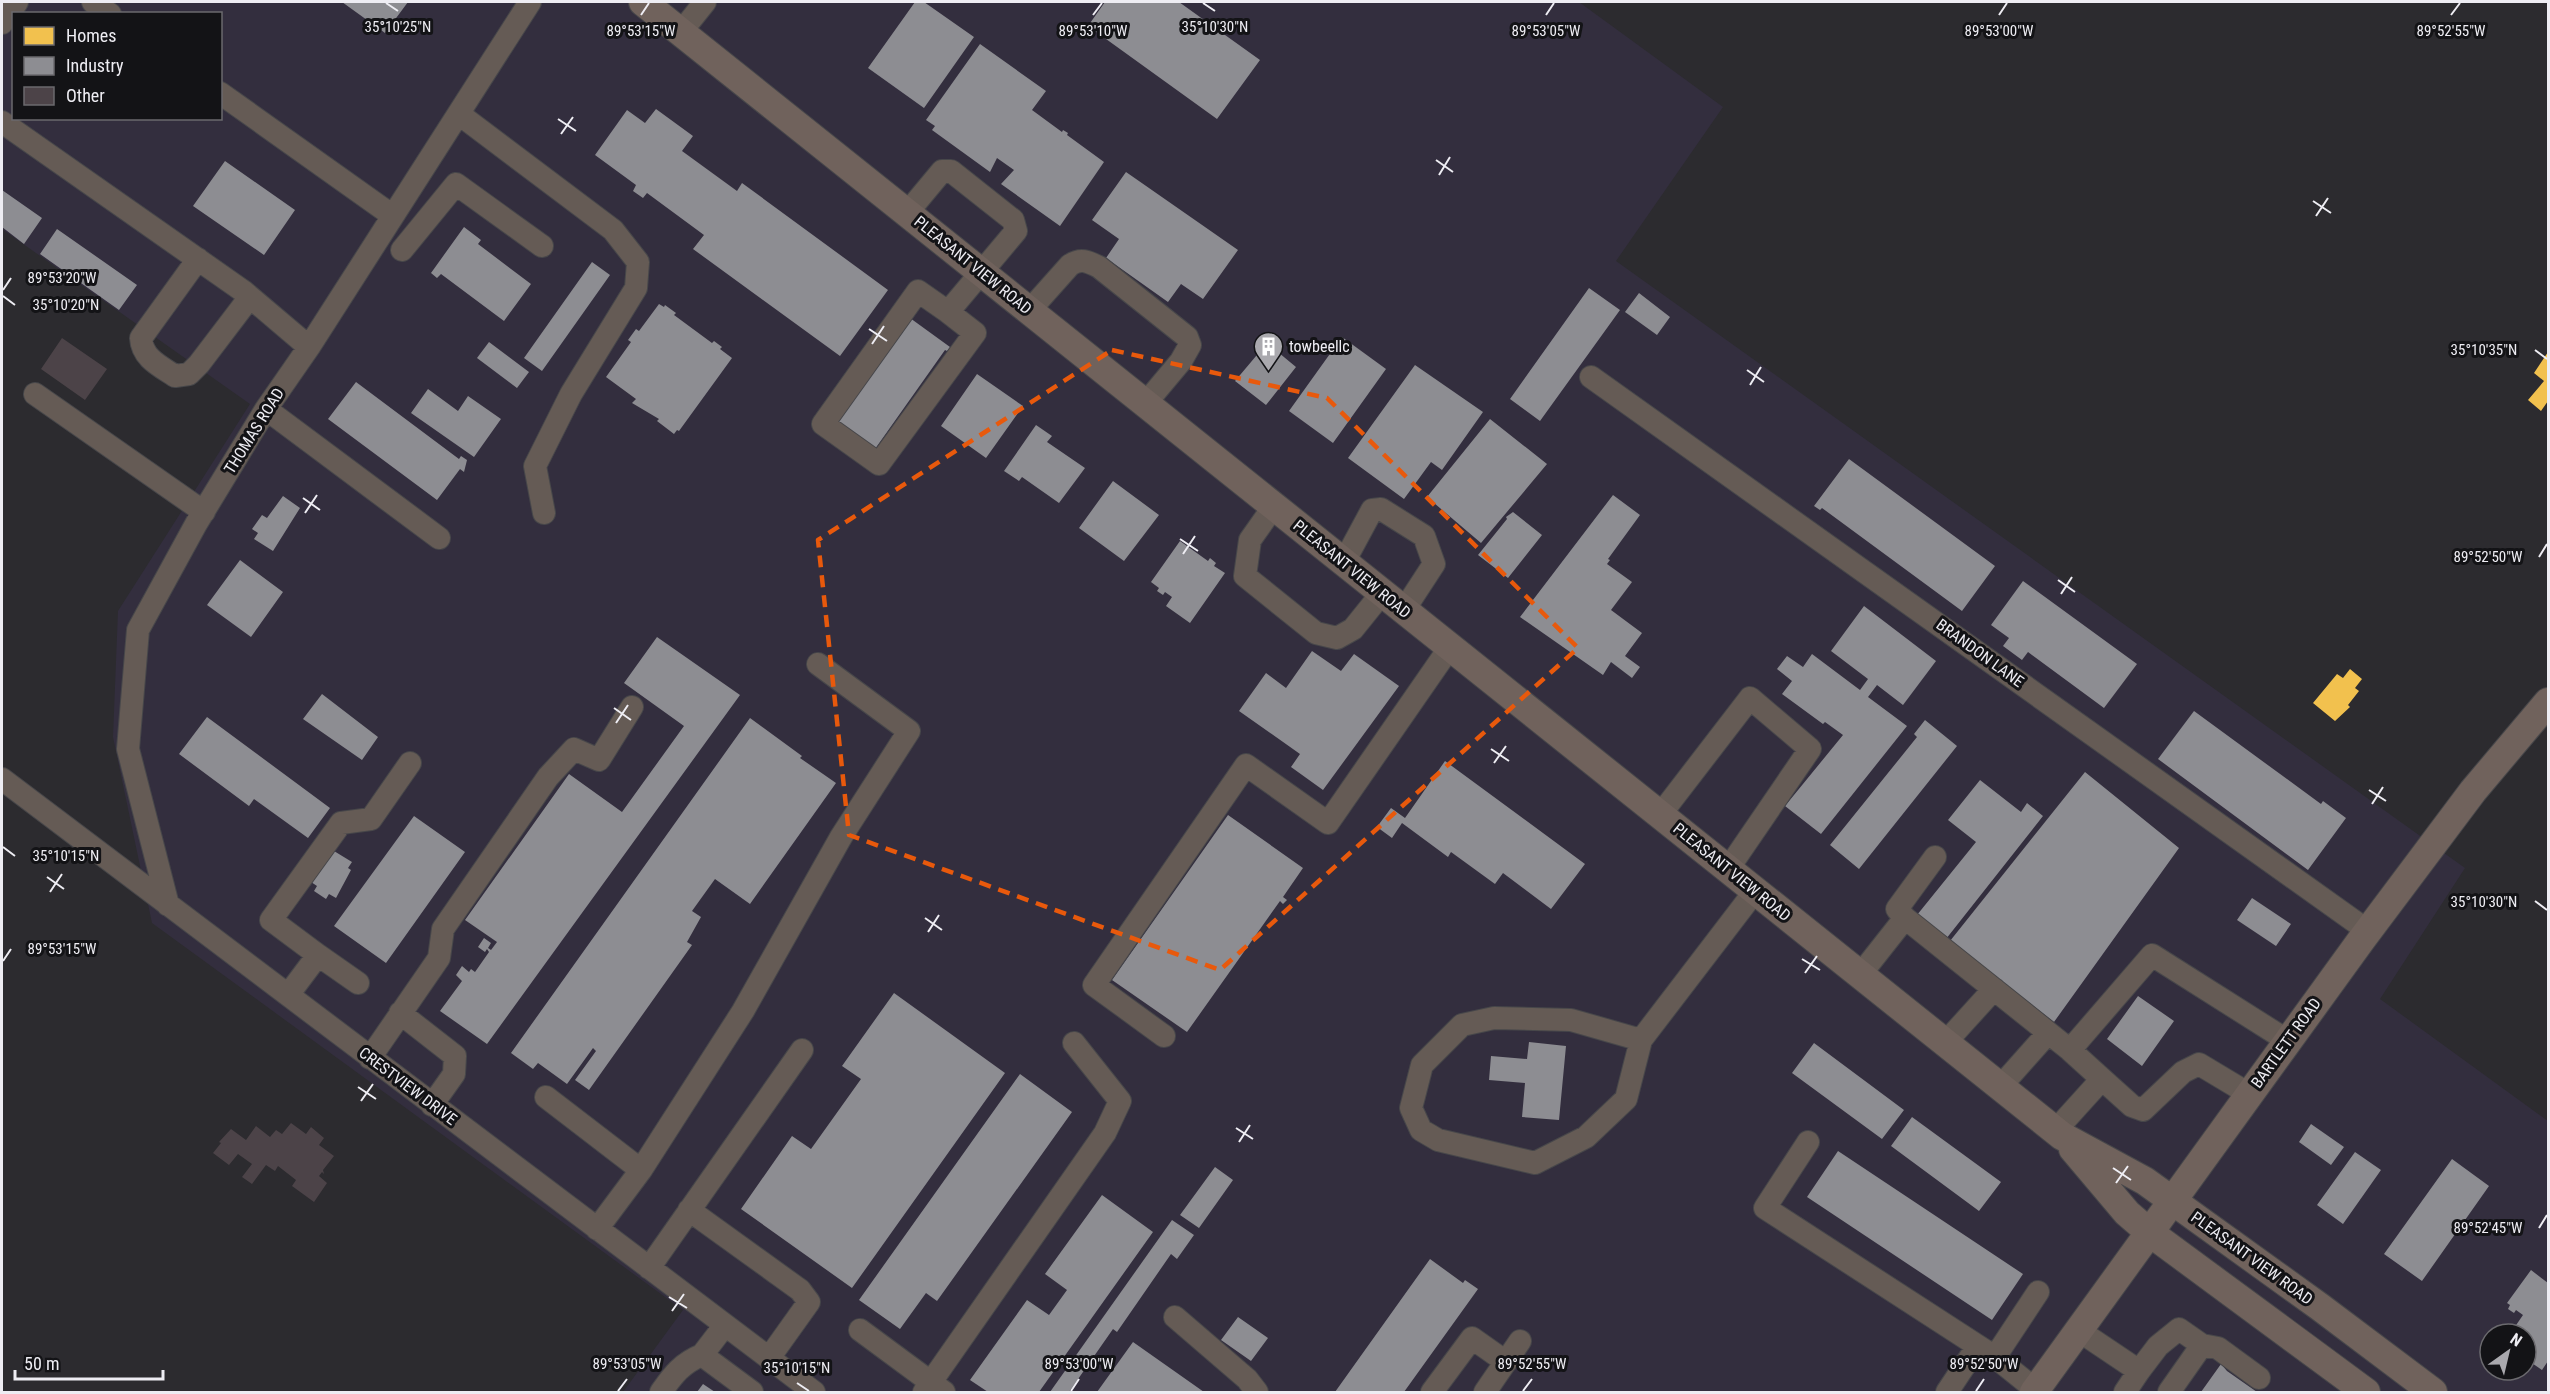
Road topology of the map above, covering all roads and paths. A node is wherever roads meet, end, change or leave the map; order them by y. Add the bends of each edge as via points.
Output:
1 (17, 2) edge
2 (93, 2) edge
3 (530, 2) edge
4 (643, 2) edge
5 (705, 2) edge
6 (107, 12) edge
7 (2, 23) edge
8 (681, 32) junction
9 (222, 94) edge
10 (459, 114) junction
11 (2, 122) edge
12 (429, 160) junction
13 (456, 184) junction
14 (908, 213) junction
15 (393, 216) junction
16 (542, 246) dead end
17 (402, 250) dead end
18 (198, 259) junction
19 (980, 271) junction
20 (250, 297) junction
21 (1029, 311) junction
22 (948, 312) junction
23 (309, 347) junction
24 (1591, 377) dead end
25 (35, 394) dead end
26 (1145, 404) junction
27 (266, 409) junction
28 (1274, 506) junction
29 (204, 512) junction
30 (544, 513) dead end
31 (439, 538) dead end
32 (1344, 562) junction
33 (1393, 601) junction
34 (1450, 647) junction
35 (818, 664) dead end
36 (2548, 702) edge
37 (632, 708) dead end
38 (410, 763) dead end
39 (2, 779) edge
40 (1660, 815) junction
41 (1935, 857) dead end
42 (1728, 869) junction
43 (1755, 891) junction
44 (168, 905) junction
45 (1905, 918) junction
46 (2368, 931) junction
47 (318, 954) junction
48 (1860, 975) junction
49 (358, 983) dead end
50 (1994, 989) junction
51 (288, 995) junction
52 (400, 1014) junction
53 (2048, 1033) junction
54 (1164, 1036) dead end
55 (1641, 1040) junction
56 (2288, 1041) junction
57 (1074, 1043) dead end
58 (1945, 1043) junction
59 (802, 1050) dead end
60 (2070, 1050) junction
61 (370, 1058) junction
62 (2102, 1079) junction
63 (2000, 1087) junction
64 (2249, 1095) junction
65 (546, 1097) dead end
66 (432, 1105) junction
67 (2058, 1134) junction
68 (1808, 1142) dead end
69 (641, 1170) junction
70 (2172, 1201) junction
71 (689, 1210) junction
72 (597, 1229) junction
73 (2149, 1232) junction
74 (649, 1268) junction
75 (2038, 1292) dead end
76 (1175, 1317) dead end
77 (725, 1326) junction
78 (860, 1330) dead end
79 (2078, 1330) junction
80 (1520, 1341) dead end
81 (2202, 1345) junction
82 (1986, 1352) junction
83 (702, 1355) junction
84 (769, 1358) junction
85 (1506, 1362) junction
86 (2139, 1371) junction
87 (2259, 1378) dead end
88 (933, 1389) edge
89 (2035, 1391) edge
90 (661, 1392) edge
91 (752, 1392) edge
92 (814, 1392) edge
93 (1257, 1392) edge
94 (1433, 1392) edge
95 (1485, 1392) edge
96 (1947, 1392) edge
97 (2125, 1392) edge
98 (2169, 1392) edge
99 (2366, 1392) edge
100 (2433, 1392) edge

1 - 7 street
2 - 6 street
3 - 10 street, THOMAS ROAD
4 - 8 main road, PLEASANT VIEW ROAD
5 - 8 street
8 - 14 main road, PLEASANT VIEW ROAD
9 - 15 street
10 - 12 street, THOMAS ROAD
10 - 30 street via 613,230 638,262 636,288 571,394 535,466
11 - 18 street
12 - 13 street
12 - 15 street, THOMAS ROAD
13 - 16 street
13 - 17 street
14 - 19 main road, PLEASANT VIEW ROAD
14 - 19 street via 942,171 951,171 1013,220 1016,231
15 - 23 street, THOMAS ROAD
18 - 20 street
18 - 20 street via 141,338 141,349 152,361 175,376 189,374
19 - 21 main road, PLEASANT VIEW ROAD
19 - 22 street
20 - 23 street
21 - 26 main road, PLEASANT VIEW ROAD
21 - 26 street via 1070,265 1078,260 1099,267 1186,337 1190,345
22 - 22 street via 918,291 823,424 879,464 975,333
23 - 27 street, THOMAS ROAD
24 - 46 street, BRANDON LANE
25 - 29 street
26 - 28 main road, PLEASANT VIEW ROAD
27 - 29 street, THOMAS ROAD
27 - 31 street
28 - 32 main road, PLEASANT VIEW ROAD
28 - 33 street via 1250,540 1245,576 1316,633 1337,638
29 - 44 street, THOMAS ROAD via 138,630 128,749
32 - 33 main road, PLEASANT VIEW ROAD
32 - 33 street via 1372,510 1381,509 1424,536 1434,564
33 - 34 main road, PLEASANT VIEW ROAD
34 - 40 main road, PLEASANT VIEW ROAD
34 - 54 street via 1328,823 1246,765 1094,985
35 - 69 street via 909,731 841,837 743,1011
36 - 46 main road, BARTLETT ROAD via 2473,791
37 - 52 street via 598,760 574,749 548,777 443,929 439,958
38 - 47 street via 370,819 341,823 271,920
39 - 44 street, CRESTVIEW DRIVE
40 - 42 main road, PLEASANT VIEW ROAD
40 - 42 street via 1750,698 1810,749
41 - 45 street via 1897,909
42 - 43 main road, PLEASANT VIEW ROAD
43 - 48 main road, PLEASANT VIEW ROAD
43 - 55 street
44 - 51 street, CRESTVIEW DRIVE
45 - 48 street
45 - 50 street
46 - 56 main road, BARTLETT ROAD
47 - 49 street
47 - 51 street
48 - 58 main road, PLEASANT VIEW ROAD
50 - 53 street
50 - 58 street
51 - 61 street, CRESTVIEW DRIVE
52 - 61 street
52 - 66 street via 454,1056 454,1074
53 - 60 street
53 - 63 street
55 - 55 street via 1626,1099 1586,1137 1535,1163 1438,1140 1421,1130 1411,1108 1422,1065 1462,1025 1494,1018 1571,1020
56 - 60 street via 2152,955
56 - 64 main road, BARTLETT ROAD
57 - 88 street via 1120,1101 1105,1133
58 - 63 main road, PLEASANT VIEW ROAD
59 - 71 street
60 - 62 street
61 - 66 street, CRESTVIEW DRIVE
62 - 64 street via 2132,1106 2143,1110 2183,1072 2199,1064
62 - 67 street
63 - 67 main road, PLEASANT VIEW ROAD
64 - 70 main road, BARTLETT ROAD
65 - 69 street
66 - 72 street, CRESTVIEW DRIVE
67 - 70 main road, PLEASANT VIEW ROAD via 2145,1180
67 - 73 main road, PLEASANT VIEW ROAD via 2127,1213
68 - 82 street via 1765,1208
69 - 72 street
70 - 73 main road, BARTLETT ROAD
70 - 100 main road, PLEASANT VIEW ROAD
71 - 74 street
71 - 84 street via 800,1290 809,1302
72 - 74 street, CRESTVIEW DRIVE
73 - 79 main road, BARTLETT ROAD
73 - 99 main road, PLEASANT VIEW ROAD
74 - 77 street, CRESTVIEW DRIVE
75 - 82 street
76 - 93 street
77 - 83 street
77 - 84 street, CRESTVIEW DRIVE
78 - 88 street
79 - 86 street
79 - 89 main road, BARTLETT ROAD
80 - 85 street
81 - 86 street via 2179,1329 2158,1346
81 - 87 street via 2218,1348
81 - 98 street
82 - 89 street
82 - 96 street
83 - 90 street via 676,1371
83 - 91 street
84 - 92 street, CRESTVIEW DRIVE
85 - 94 street via 1472,1338
85 - 95 street
86 - 97 street

